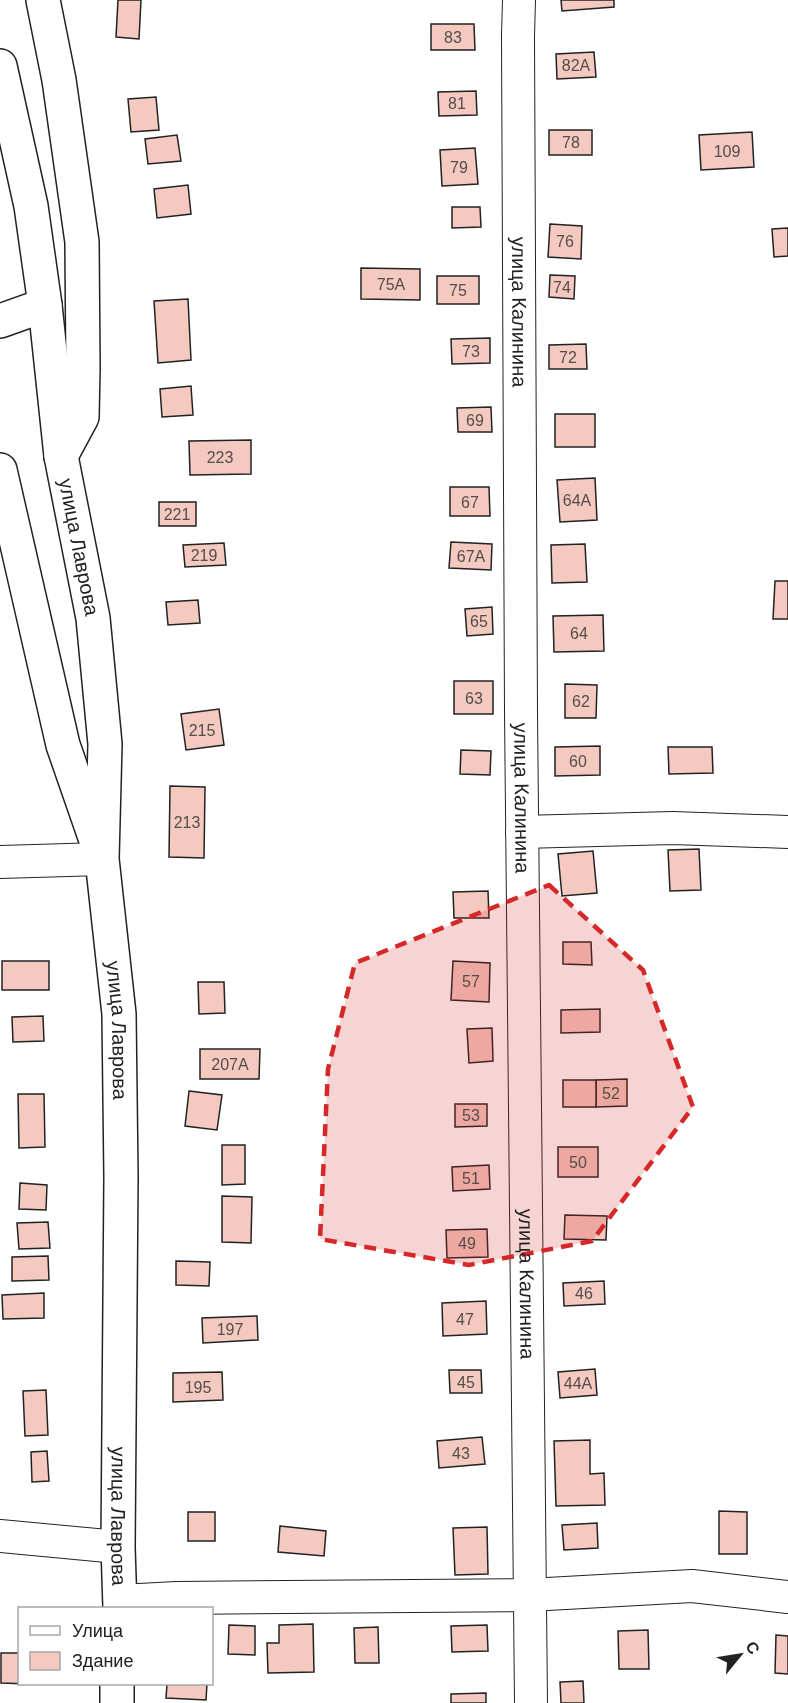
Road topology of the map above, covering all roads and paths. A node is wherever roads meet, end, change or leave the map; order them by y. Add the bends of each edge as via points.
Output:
1 (43, 0) edge
2 (519, 0) edge
3 (0, 66) edge
4 (45, 305) junction
5 (0, 321) edge
6 (61, 456) junction
7 (0, 470) edge
8 (522, 832) junction
9 (788, 832) edge
10 (102, 859) junction
11 (0, 862) edge
12 (0, 1536) edge
13 (118, 1547) junction
14 (529, 1595) junction
15 (788, 1596) edge
16 (120, 1605) edge
17 (117, 1685) edge
18 (117, 1703) edge
19 (531, 1703) edge

1 - 6 main road, улица Лаврова via 59,80 82,242 82,417
2 - 8 street, улица Калинина
3 - 4 main road, улица Лаврова via 30,206
4 - 5 main road
4 - 6 main road, улица Лаврова
6 - 10 main road, улица Лаврова via 94,630 105,744
7 - 10 main road via 63,746
8 - 9 street via 673,828
8 - 14 street, улица Калинина
10 - 11 street
10 - 13 main road, улица Лаврова via 119,1014
12 - 13 street
13 - 16 main road, улица Лаврова
14 - 15 street via 692,1586
14 - 16 street via 177,1598
14 - 19 street, улица Калинина
17 - 18 main road

